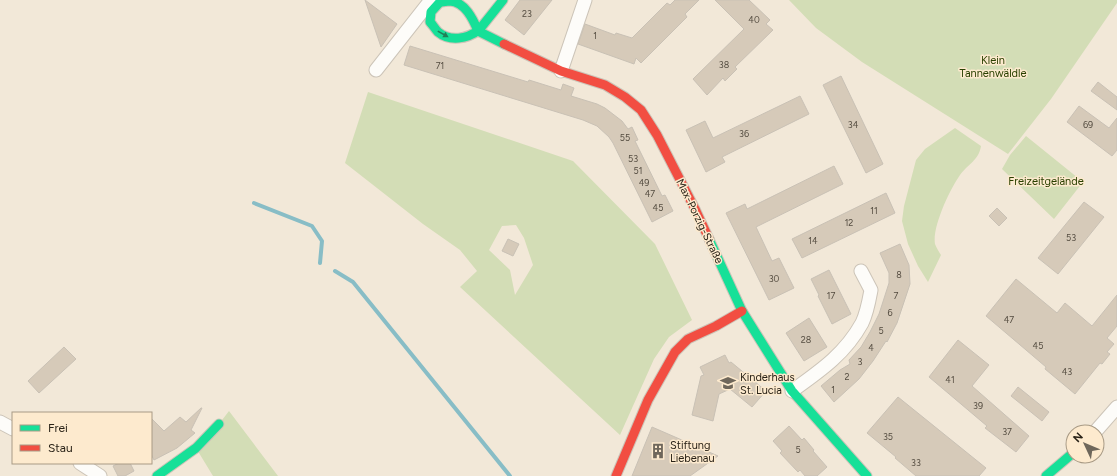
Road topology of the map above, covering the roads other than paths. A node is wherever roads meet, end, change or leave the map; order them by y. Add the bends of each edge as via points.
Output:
1 (503, 0) edge
2 (585, 0) edge
3 (436, 1) edge
4 (478, 31) junction
5 (376, 70) dead end
6 (561, 71) junction
7 (861, 271) dead end
8 (742, 311) junction
9 (792, 391) junction
10 (1117, 408) edge
11 (0, 422) edge
12 (219, 424) dead end
13 (1102, 424) edge
14 (12, 428) edge
15 (1065, 460) edge
16 (82, 464) edge
17 (100, 476) edge
18 (157, 476) edge
19 (616, 476) edge
20 (867, 476) edge
21 (1046, 476) edge

1 - 4 street
2 - 6 street
3 - 4 street via 450,1 459,5 474,20
3 -> 4 street via 430,22 438,32 457,39
3 - 5 street
4 - 6 street, Max-Porzig-Straße
6 - 8 street, Max-Porzig-Straße via 606,85 641,110 657,134 695,209
7 - 9 street via 871,290 862,322 842,352
8 - 9 street, Max-Porzig-Straße
8 - 19 street via 688,339 675,352 648,400
9 - 20 street, Max-Porzig-Straße
10 - 13 street
11 - 14 street
12 - 18 street via 196,448
15 - 21 street
16 - 17 street

